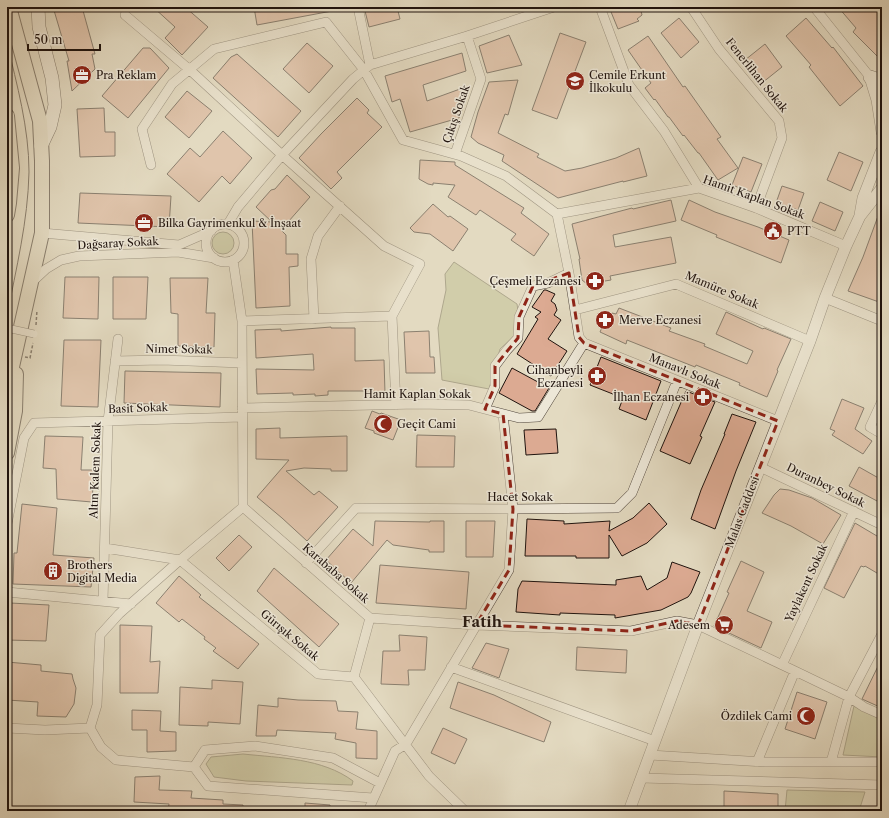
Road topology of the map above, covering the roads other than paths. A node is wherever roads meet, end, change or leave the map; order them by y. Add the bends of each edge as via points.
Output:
1 (9, 7) edge
2 (38, 7) edge
3 (358, 7) edge
4 (554, 7) edge
5 (600, 7) edge
6 (691, 7) edge
7 (814, 7) edge
8 (125, 15) dead end
9 (467, 36) junction
10 (367, 68) junction
11 (190, 70) junction
12 (876, 79) edge
13 (882, 96) edge
14 (7, 116) edge
15 (882, 132) edge
16 (41, 146) junction
17 (882, 150) edge
18 (455, 154) junction
19 (282, 155) junction
20 (151, 165) dead end
21 (699, 188) junction
22 (882, 188) edge
23 (340, 206) junction
24 (756, 208) junction
25 (557, 214) junction
26 (7, 215) edge
27 (860, 216) junction
28 (228, 224) junction
29 (211, 230) junction
30 (42, 233) junction
31 (846, 246) junction
32 (214, 258) junction
33 (233, 260) junction
34 (569, 273) junction
35 (31, 283) junction
36 (825, 298) junction
37 (575, 310) junction
38 (392, 316) junction
39 (314, 319) junction
40 (242, 321) junction
41 (882, 321) edge
42 (7, 328) edge
43 (34, 334) dead end
44 (118, 339) dead end
45 (810, 340) junction
46 (584, 343) junction
47 (16, 347) junction
48 (115, 361) junction
49 (242, 363) junction
50 (677, 381) junction
51 (7, 389) edge
52 (882, 401) edge
53 (396, 405) junction
54 (485, 409) junction
55 (242, 412) junction
56 (503, 414) junction
57 (108, 421) junction
58 (778, 421) junction
59 (882, 434) edge
60 (7, 453) edge
61 (760, 466) junction
62 (243, 507) junction
63 (513, 509) junction
64 (854, 511) junction
65 (7, 524) edge
66 (882, 525) edge
67 (105, 548) junction
68 (180, 560) junction
69 (306, 563) junction
70 (7, 592) edge
71 (103, 601) junction
72 (131, 604) junction
73 (370, 618) junction
74 (476, 625) junction
75 (698, 625) junction
76 (882, 634) edge
77 (782, 665) junction
78 (451, 667) junction
79 (794, 671) junction
80 (354, 677) junction
81 (849, 697) junction
82 (882, 716) edge
83 (7, 728) edge
84 (90, 728) junction
85 (655, 741) junction
86 (406, 744) junction
87 (650, 755) junction
88 (757, 762) junction
89 (831, 762) junction
90 (882, 762) edge
91 (194, 767) junction
92 (642, 778) junction
93 (380, 784) junction
94 (882, 785) edge
95 (373, 798) junction
96 (368, 811) edge
97 (464, 811) edge
98 (629, 811) edge

1 - 16 main road via 40,121
2 - 16 main road via 39,27 52,78 55,105 50,127
3 - 10 street
4 - 9 street
5 - 21 street via 629,85 664,131
6 - 24 street, Fenerlihan Sokak via 719,49 780,121 782,138
7 - 12 street
8 - 11 street
9 - 10 street
9 - 18 street, Çıkış Sokak via 481,79
10 - 11 street via 326,22 214,48
10 - 18 street via 403,140
10 - 19 street via 353,79
11 - 19 street
11 - 20 street via 172,84 142,129
12 - 13 street
12 - 15 street
14 - 26 main road via 12,168
16 - 30 main road
17 - 27 street via 863,198
18 - 25 street via 506,176
19 - 23 street
19 - 28 street via 238,207
21 - 24 street, Hamit Kaplan Sokak
21 - 25 street, Hamit Kaplan Sokak
22 - 27 street
23 - 38 street via 384,246 420,264
23 - 39 street via 318,236 311,259
24 - 31 street, Hamit Kaplan Sokak
25 - 34 street
27 - 31 street, Malas Caddesi
28 - 29 street via 220,224
28 - 33 street via 242,232 244,238 242,251
29 - 30 street, Dağsaray Sokak via 179,245
29 - 32 street via 206,241
30 - 35 main road
31 - 36 street, Malas Caddesi
32 - 33 street via 227,262
32 - 35 street, Dağsaray Sokak via 178,252 79,256 61,260
33 - 40 street
34 - 37 street
34 - 54 street via 548,283 533,286 519,317 518,338 495,366 495,386
35 - 47 main road
36 - 41 street
36 - 45 street, Malas Caddesi
37 - 45 street, Mamüre Sokak via 676,284
37 - 46 street via 579,337
38 - 39 street
38 - 53 street
39 - 40 street
40 - 49 street
42 - 43 street, bridge
44 - 48 street, Altın Kalem Sokak
45 - 58 street, Malas Caddesi
46 - 50 street, Manavlı Sokak
46 - 56 street, Hamit Kaplan Sokak via 538,417 519,418
47 - 51 main road
47 - 60 main road via 15,411
48 - 49 street, Nimet Sokak
48 - 57 street, Altın Kalem Sokak
49 - 55 street
50 - 58 street, Manavlı Sokak
50 - 63 street, Hacet Sokak via 632,493 617,508
52 - 59 street via 870,427
53 - 54 street, Hamit Kaplan Sokak via 469,404
53 - 55 street, Hamit Kaplan Sokak
54 - 56 street, Hamit Kaplan Sokak
55 - 57 street, Basit Sokak
55 - 62 street
56 - 63 street
57 - 65 street, Basit Sokak via 34,423 24,438
57 - 67 street, Altın Kalem Sokak
58 - 61 street, Malas Caddesi
61 - 64 street, Duranbey Sokak
61 - 75 street, Malas Caddesi
62 - 68 street
62 - 69 street, Karababa Sokak
63 - 69 street, Hacet Sokak via 356,508
63 - 74 street via 509,570
64 - 66 street, Duranbey Sokak
64 - 77 street, Yaylakent Sokak
67 - 68 street
67 - 71 street, Altın Kalem Sokak
68 - 72 street
68 - 80 street, Gürışık Sokak via 318,674
69 - 73 street, Karababa Sokak
70 - 71 street
71 - 72 street
72 - 84 street via 100,635 97,705
73 - 74 street, Karababa Sokak
73 - 80 street
74 - 75 street, Karababa Sokak via 631,631 677,620
74 - 78 street
75 - 77 street, Karababa Sokak
75 - 85 street, Malas Caddesi
76 - 81 street
77 - 79 street, Karababa Sokak
78 - 85 street
78 - 86 street
79 - 81 street, Karababa Sokak
79 - 88 street
80 - 86 street
81 - 82 street, Karababa Sokak
81 - 89 street
83 - 84 street
84 - 91 street via 101,747 116,760
85 - 87 street, Malas Caddesi
86 - 93 street via 395,752
86 - 97 street via 429,776
87 - 88 street
87 - 92 street, Malas Caddesi
88 - 89 street
89 - 90 street
91 - 93 street via 205,750 255,746 333,758
91 - 95 street via 208,786
92 - 94 street
92 - 98 street, Malas Caddesi
93 - 95 street
95 - 96 street

